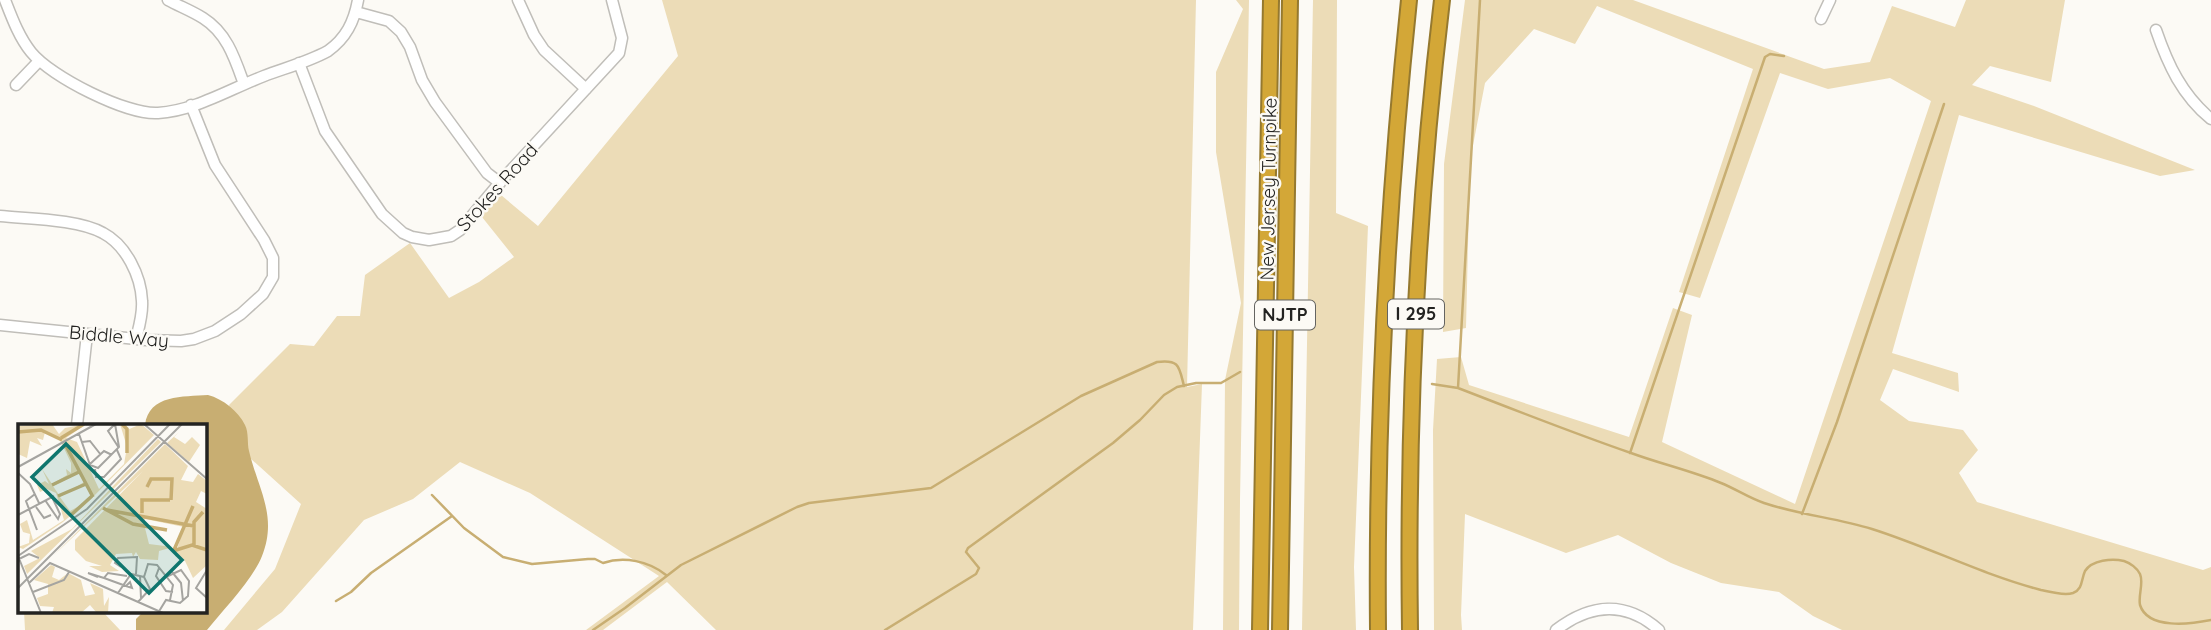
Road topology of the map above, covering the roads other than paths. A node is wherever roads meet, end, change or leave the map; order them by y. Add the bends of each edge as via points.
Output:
1 (5, 0) edge
2 (168, 0) edge
3 (358, 0) edge
4 (518, 0) edge
5 (612, 0) edge
6 (1271, 0) edge
7 (1290, 0) edge
8 (1409, 0) edge
9 (1442, 0) edge
10 (1830, 0) edge
11 (356, 12) junction
12 (1821, 19) dead end
13 (2156, 30) dead end
14 (39, 61) junction
15 (299, 63) junction
16 (244, 84) junction
17 (16, 85) dead end
18 (586, 89) junction
19 (191, 106) junction
20 (2211, 119) edge
21 (500, 183) junction
22 (0, 216) edge
23 (0, 325) edge
24 (87, 334) junction
25 (136, 339) junction
26 (77, 424) edge
27 (1260, 630) edge
28 (1280, 630) edge
29 (1378, 630) edge
30 (1410, 630) edge
31 (1556, 630) edge
32 (1659, 630) edge

1 - 14 street via 24,43
2 - 16 street via 218,30
3 - 11 street
4 - 18 street via 544,50
5 - 18 street, Stokes Road via 621,30 619,53
6 - 27 highway, New Jersey Turnpike / NJTP
7 - 28 highway, New Jersey Turnpike / NJTP
8 - 29 highway, I 295 via 1384,309
9 - 30 highway, I 295 via 1417,307
10 - 12 street
11 - 15 street via 337,44
11 - 21 street via 389,21 401,32 435,102 487,173
13 - 20 street via 2176,78 2196,107
14 - 17 street
14 - 19 street via 92,93 133,110 156,114
15 - 16 street
15 - 21 street, Stokes Road via 325,131 383,214 403,233 429,240 456,234
16 - 19 street
18 - 21 street, Stokes Road
19 - 25 street, Biddle Way via 215,165 269,249 273,277 249,308 205,336 170,342
22 - 25 street via 80,225 116,243 131,263 142,294
23 - 24 street, Biddle Way
24 - 25 street, Biddle Way
24 - 26 street
31 - 32 street via 1585,612 1603,608 1630,612

